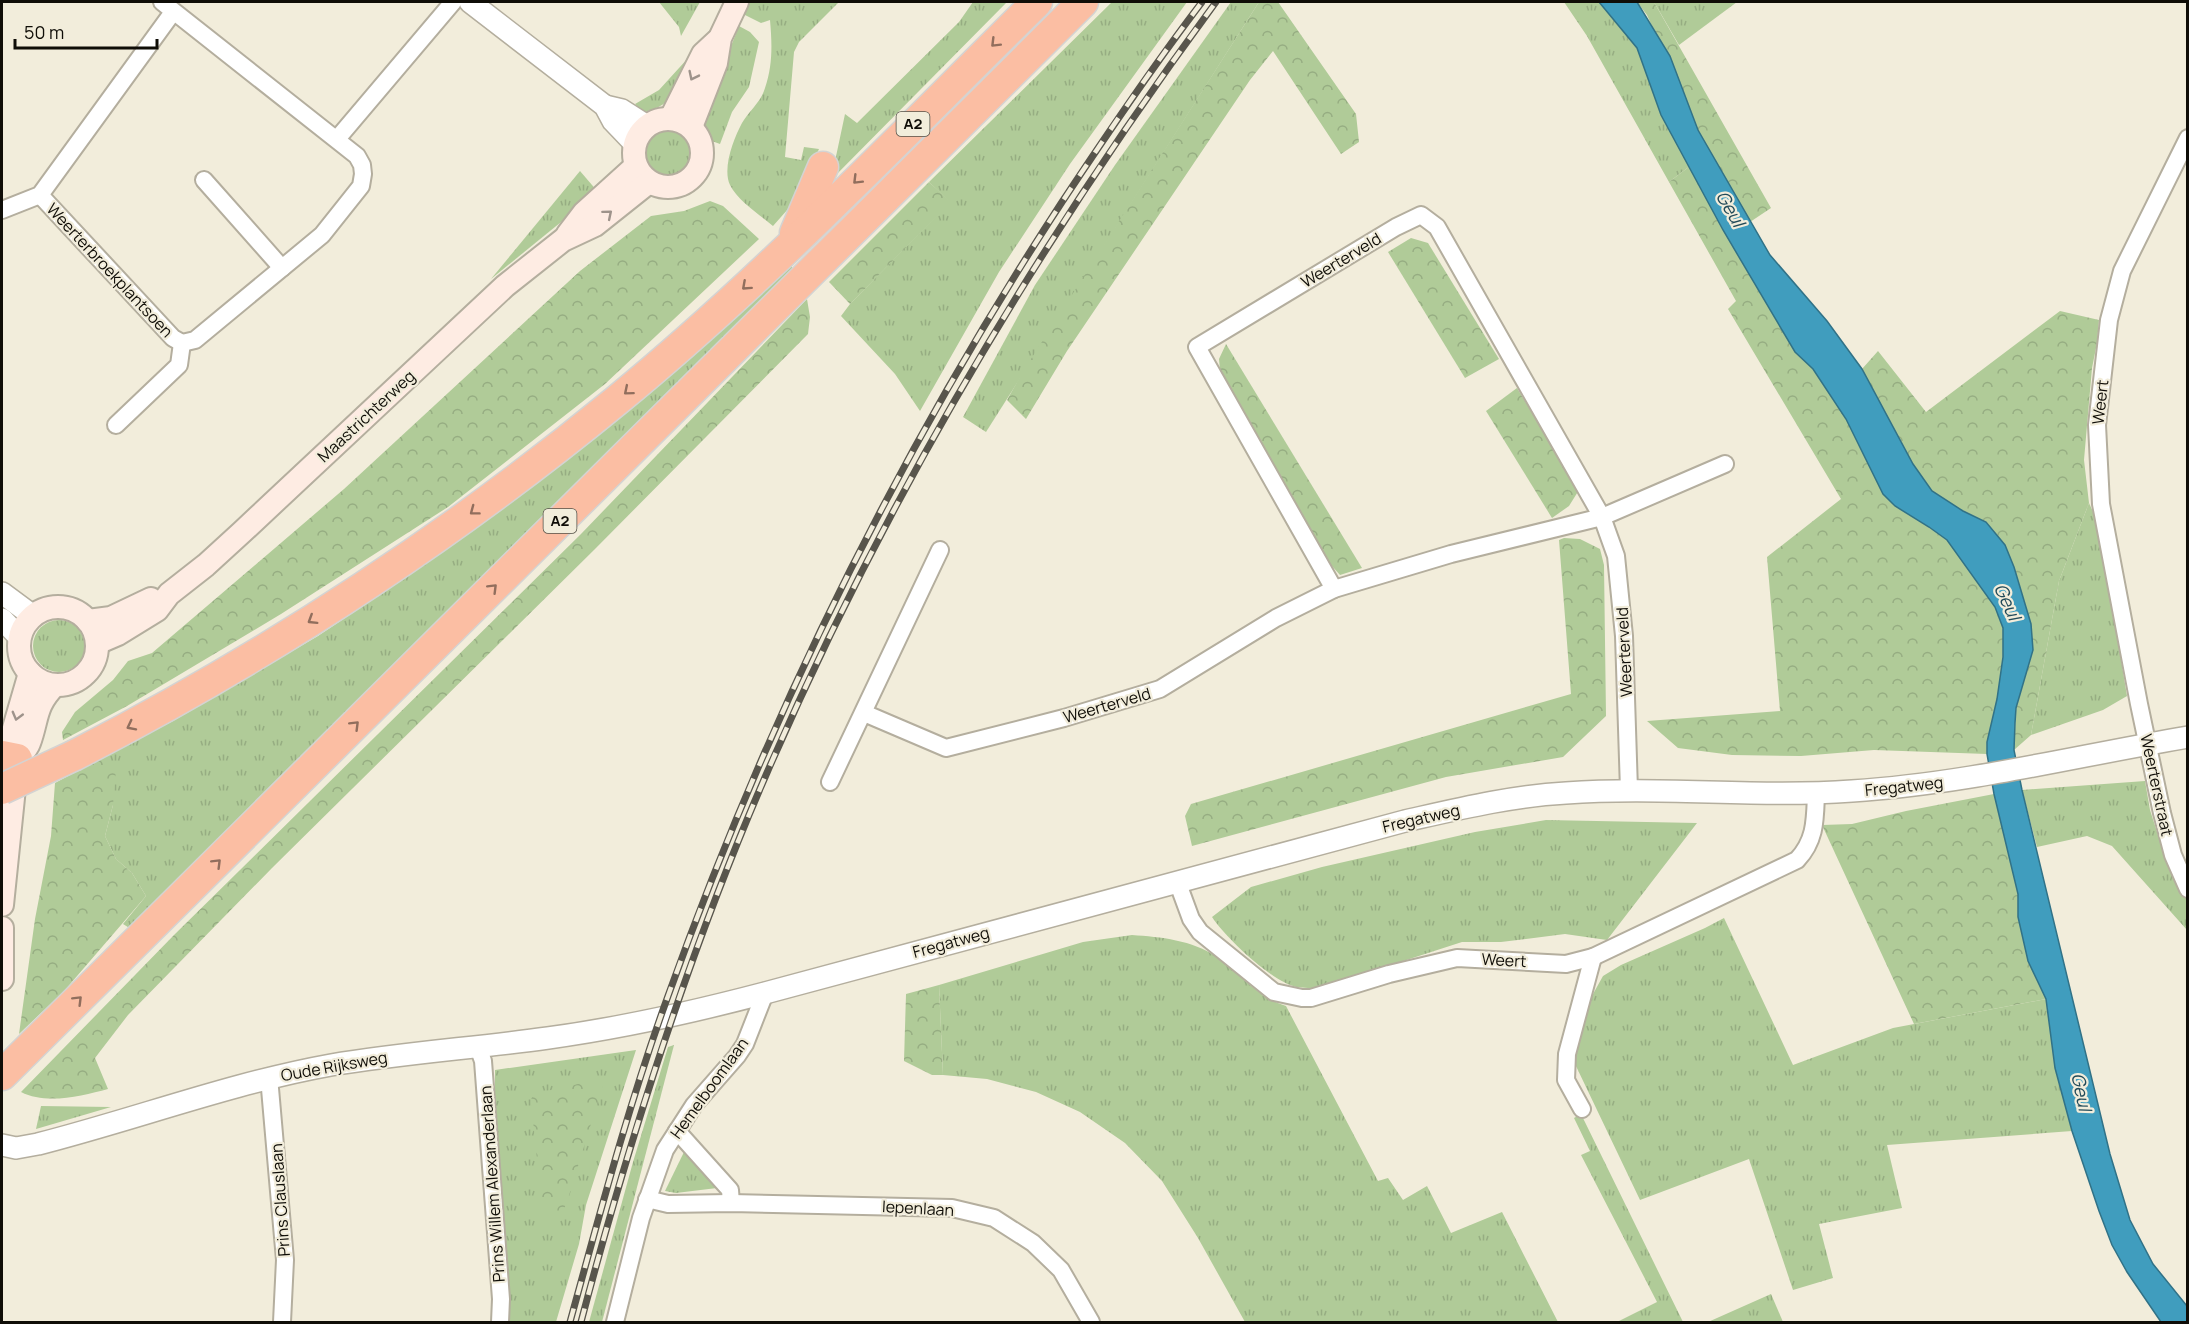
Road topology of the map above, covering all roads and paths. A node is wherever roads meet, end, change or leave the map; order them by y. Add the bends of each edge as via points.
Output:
1 (453, 2) edge
2 (470, 2) edge
3 (737, 2) edge
4 (1037, 2) edge
5 (1083, 2) edge
6 (167, 7) edge
7 (681, 123) junction
8 (2187, 138) edge
9 (337, 139) junction
10 (642, 154) junction
11 (823, 167) dead end
12 (204, 180) dead end
13 (40, 195) junction
14 (2, 210) edge
15 (790, 247) junction
16 (282, 268) junction
17 (182, 343) junction
18 (116, 425) dead end
19 (1725, 464) dead end
20 (1602, 517) junction
21 (940, 550) dead end
22 (1334, 588) junction
23 (2, 593) edge
24 (169, 594) junction
25 (33, 616) junction
26 (2, 619) edge
27 (88, 621) junction
28 (20, 638) junction
29 (97, 643) junction
30 (30, 673) junction
31 (2135, 679) joint
32 (55, 685) junction
33 (864, 713) junction
34 (2187, 737) edge
35 (2148, 744) junction
36 (9, 757) edge
37 (830, 782) dead end
38 (2, 789) edge
39 (1629, 790) junction
40 (1816, 793) junction
41 (1177, 881) junction
42 (2187, 889) edge
43 (2, 905) edge
44 (2, 928) edge
45 (1593, 957) junction
46 (2, 979) edge
47 (765, 993) junction
48 (673, 1016) joint
49 (478, 1047) junction
50 (2, 1076) edge
51 (269, 1077) junction
52 (1582, 1109) dead end
53 (677, 1131) junction
54 (2, 1145) edge
55 (647, 1199) junction
56 (731, 1203) junction
57 (282, 1323) edge
58 (500, 1323) edge
59 (615, 1323) edge
60 (1091, 1323) edge

1 - 9 street
2 - 10 street via 605,106 622,110
3 - 7 main road via 720,38 716,63
4 -> 15 highway, A2
50 -> 5 highway, A2
6 - 9 street, Weerterbroekplantsoen
6 - 13 street, Weerterbroekplantsoen
7 - 10 main road via 661,119
7 - 10 main road via 698,136 703,152 695,174 682,184 660,186
8 - 31 street, Weert via 2122,271 2109,320 2097,426 2101,504
9 - 16 street, Weerterbroekplantsoen via 362,165 361,186 322,235
10 - 24 main road, Maastrichterweg via 563,240 506,286 206,565
11 - 15 highway, A2
12 - 16 street
13 - 14 street, Weerterbroekplantsoen
13 - 17 street, Weerterbroekplantsoen via 172,338
15 -> 38 highway, A2, bridge via 618,399 541,461 384,574 264,650 147,717
16 - 17 street, Weerterbroekplantsoen via 195,340
17 - 18 street, Weerterbroekplantsoen via 179,364
19 - 20 street
20 - 22 street, Weerterveld
20 - 22 street, Weerterveld via 1437,227 1421,215 1396,226 1197,347
20 - 39 street, Weerterveld via 1616,555 1624,636
21 - 33 street
22 - 33 street, Weerterveld via 1276,618 1160,689 1064,718 946,748
23 - 25 street
24 - 27 main road, Maastrichterweg via 111,618
24 - 29 main road, Maastrichterweg via 157,610
25 - 27 main road via 48,608 64,607
25 - 28 main road
26 - 28 street
27 - 29 main road
28 - 30 main road via 20,656
29 - 32 main road via 95,659 86,673 73,682
30 - 32 main road
30 -> 36 main road
31 - 35 street, Weerterstraat
32 - 36 main road via 35,716 29,745
33 - 37 street
34 - 35 street, Fregatweg
35 - 40 street, Fregatweg via 1887,789
35 - 42 street, Weerterstraat via 2173,855
36 - 43 main road
39 - 40 street, Fregatweg
39 - 41 street, Fregatweg via 1566,792 1486,803
40 - 45 street, Weert via 1814,831 1797,860
41 - 45 street, Weert via 1200,932 1260,982 1292,998 1311,998 1457,958 1566,964
41 - 47 street, Fregatweg
44 - 46 main road
45 - 52 street via 1567,1054 1566,1080
47 - 48 street, Fregatweg
47 - 53 street, Hemelboomlaan via 746,1044 693,1105
48 - 49 street, Oude Rijksweg
49 - 51 street, Oude Rijksweg
49 - 58 street, Prins Willem Alexanderlaan via 484,1072
51 - 54 street, Oude Rijksweg via 38,1144 16,1148
51 - 57 street, Prins Clauslaan via 285,1260
53 - 55 street, Hemelboomlaan via 665,1150
53 - 56 street via 730,1190
55 - 56 street, Iepenlaan via 668,1204
55 - 59 street, Hemelboomlaan
56 - 60 street, Iepenlaan via 952,1208 994,1218 1033,1243 1061,1270

